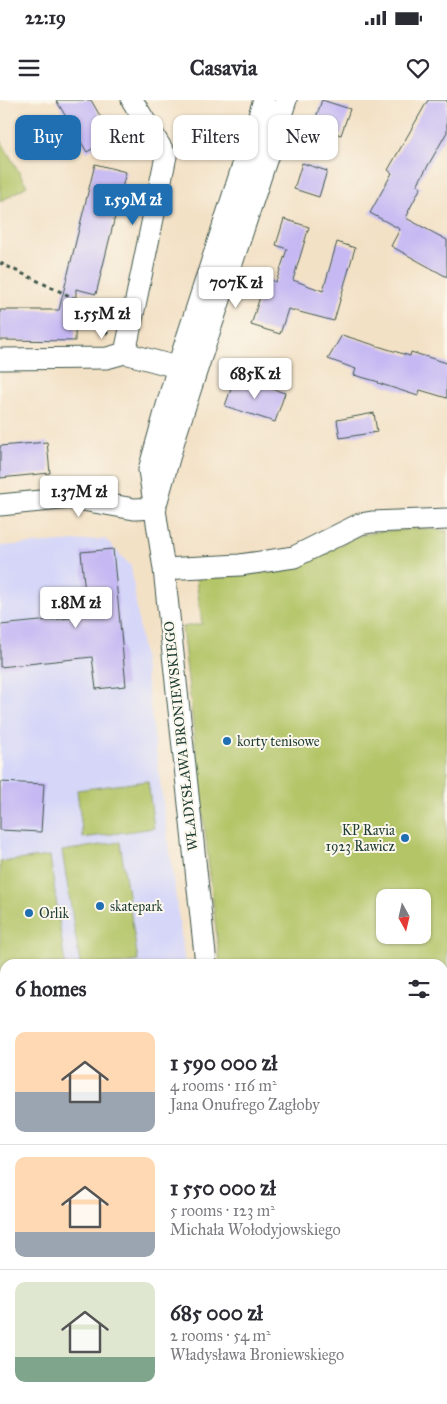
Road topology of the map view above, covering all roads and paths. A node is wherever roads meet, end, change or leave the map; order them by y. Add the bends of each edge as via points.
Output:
1 (132, 100) edge
2 (264, 100) edge
3 (286, 100) edge
4 (0, 263) edge
5 (125, 353) junction
6 (0, 359) edge
7 (187, 369) junction
8 (0, 505) edge
9 (156, 508) junction
10 (447, 519) edge
11 (164, 569) junction
12 (205, 959) edge

1 - 5 street via 166,156
2 - 7 street, WŁADYSŁAWA BRONIEWSKIEGO
3 - 7 street, WŁADYSŁAWA BRONIEWSKIEGO
4 - 5 path via 80,301
5 - 6 street via 107,358
5 - 7 street
7 - 9 street, WŁADYSŁAWA BRONIEWSKIEGO
8 - 9 street via 71,498 134,509
9 - 11 street, WŁADYSŁAWA BRONIEWSKIEGO
10 - 11 street via 360,524 294,557 240,565
11 - 12 street, WŁADYSŁAWA BRONIEWSKIEGO

